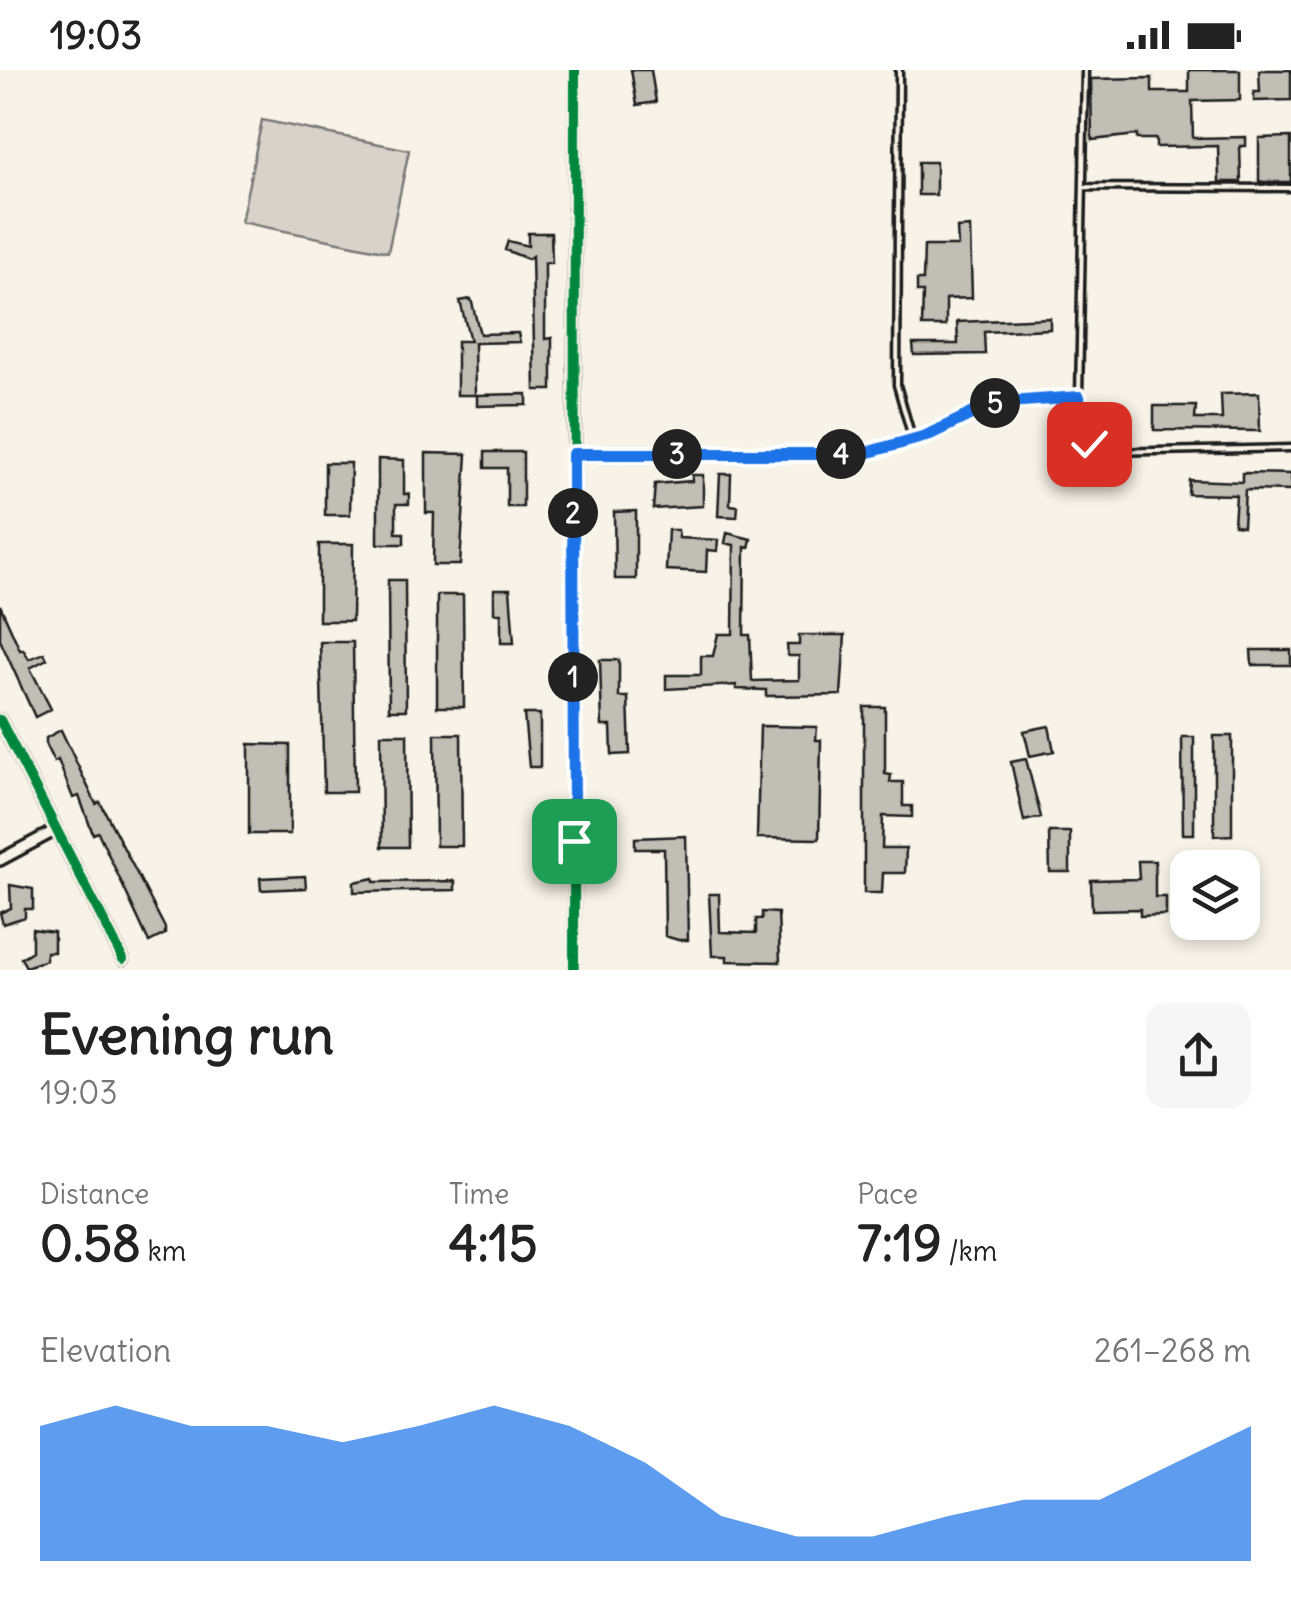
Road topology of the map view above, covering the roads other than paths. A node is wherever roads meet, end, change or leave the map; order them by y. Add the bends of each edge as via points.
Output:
1 (575, 70) edge
2 (899, 70) edge
3 (1085, 70) edge
4 (1083, 187) junction
5 (1291, 188) edge
6 (1079, 397) junction
7 (913, 441) junction
8 (1291, 448) edge
9 (573, 454) junction
10 (0, 720) edge
11 (56, 830) junction
12 (0, 860) edge
13 (123, 960) dead end
14 (574, 970) edge

1 - 9 street
2 - 7 lane via 897,385
3 - 4 lane
4 - 5 lane
4 - 6 lane
6 - 7 lane via 994,403
6 - 8 lane via 1082,434 1108,452
7 - 9 lane via 862,454
9 - 14 street
10 - 11 street
11 - 12 street
11 - 13 street

